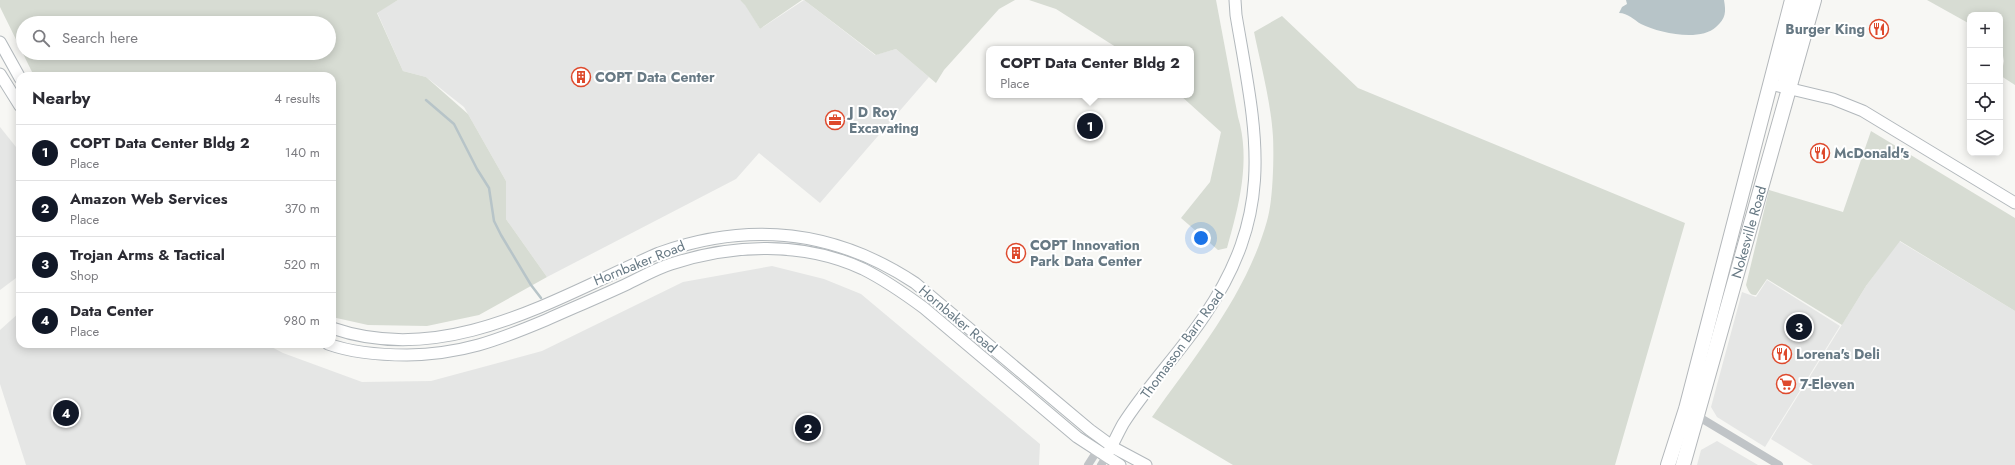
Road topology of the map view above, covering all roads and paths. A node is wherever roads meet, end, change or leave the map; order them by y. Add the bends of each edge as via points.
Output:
1 (1235, 0) edge
2 (1792, 0) edge
3 (1803, 0) edge
4 (1814, 0) edge
5 (1818, 0) edge
6 (1807, 24) junction
7 (0, 42) edge
8 (17, 72) edge
9 (0, 74) edge
10 (1770, 84) junction
11 (1789, 89) junction
12 (16, 100) edge
13 (2015, 203) edge
14 (615, 271) junction
15 (621, 287) junction
16 (336, 329) edge
17 (336, 346) edge
18 (1692, 413) junction
19 (1108, 443) junction
20 (1101, 458) edge
21 (1088, 465) edge
22 (1120, 465) edge
23 (1146, 465) edge
24 (1668, 465) edge
25 (1684, 465) edge
26 (1779, 465) edge

1 - 19 main road, Thomasson Barn Road via 1255,138 1256,176 1250,220 1224,286 1195,329
2 - 10 highway, Nokesville Road
3 - 11 highway via 1784,70
4 - 6 highway, Nokesville Road
5 - 6 highway
6 - 11 highway, Nokesville Road
7 - 8 main road
9 - 12 main road
10 - 11 main road
10 - 18 highway, Nokesville Road
11 - 13 main road via 1833,99 1863,111
11 - 18 highway, Nokesville Road
14 - 15 main road
14 - 16 main road, Hornbaker Road via 499,324 468,333 397,340
14 - 19 main road, Hornbaker Road via 683,244 740,235 792,236 814,239 852,250 894,269 915,283
15 - 17 main road, Hornbaker Road via 490,343 467,349 424,355 392,355
15 - 20 main road, Hornbaker Road via 670,264 742,249 797,251 824,256 862,269 898,289 924,308
18 - 24 highway, Nokesville Road
18 - 25 highway, Nokesville Road
18 - 26 street
19 - 20 main road, Thomasson Barn Road
19 - 23 main road, Hornbaker Road
20 - 21 street
20 - 22 main road, Hornbaker Road

